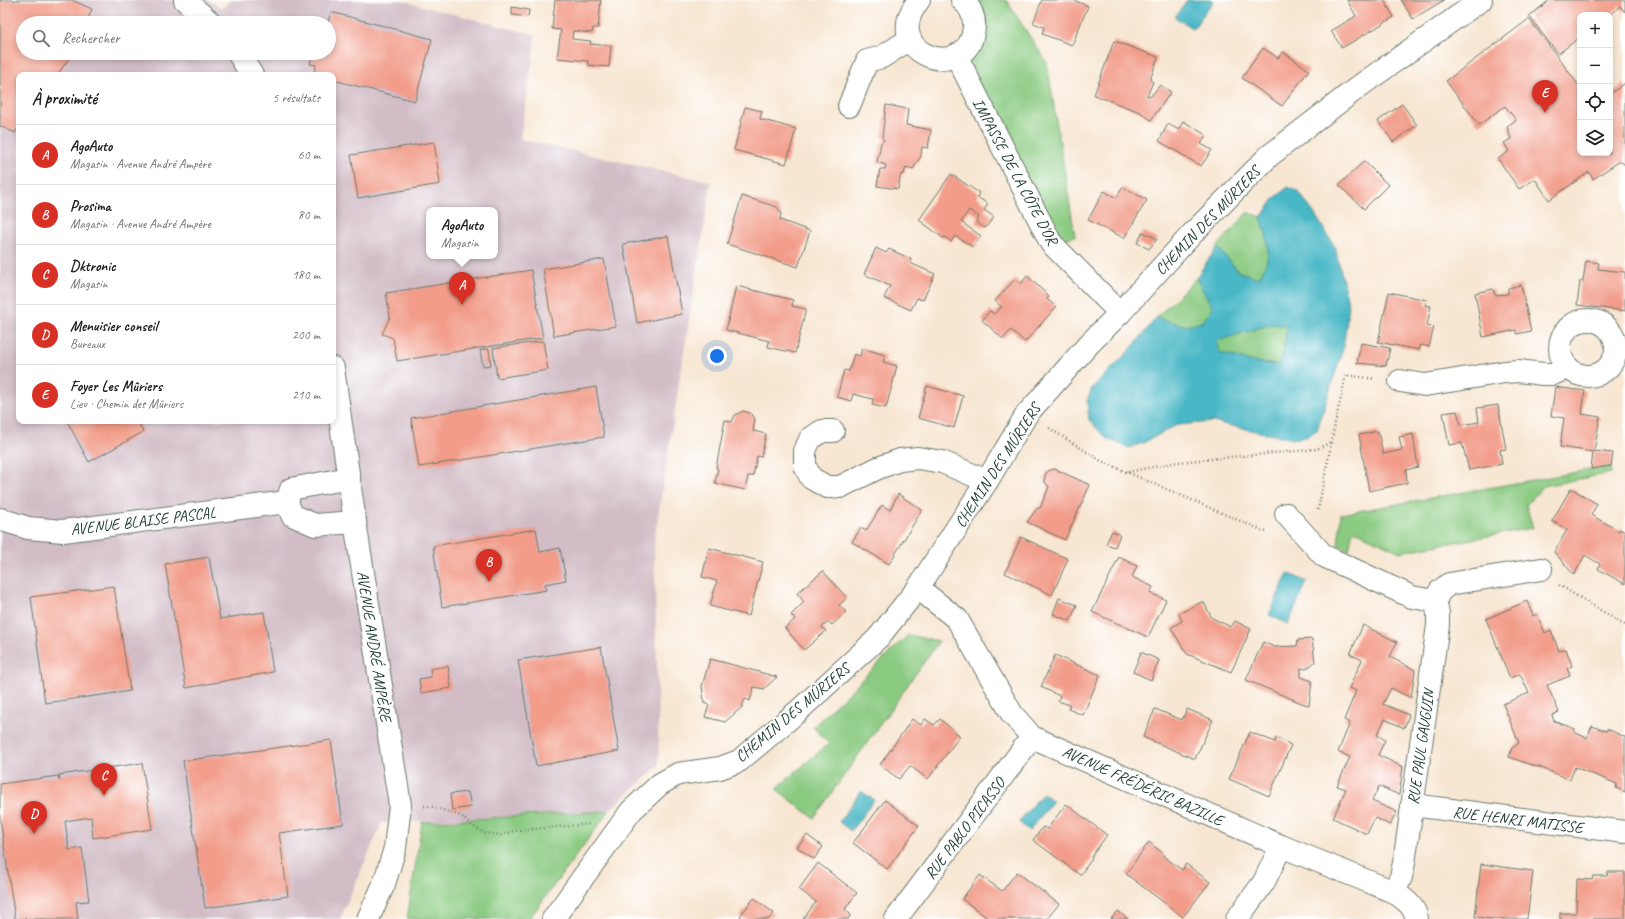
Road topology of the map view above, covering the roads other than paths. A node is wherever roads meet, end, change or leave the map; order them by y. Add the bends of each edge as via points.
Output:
1 (185, 0) edge
2 (919, 0) edge
3 (962, 0) edge
4 (1481, 0) edge
5 (203, 16) edge
6 (910, 39) junction
7 (956, 55) junction
8 (242, 60) edge
9 (250, 72) edge
10 (849, 106) dead end
11 (1120, 313) junction
12 (1621, 346) edge
13 (1567, 368) junction
14 (1400, 381) road end
15 (336, 389) edge
16 (833, 431) dead end
17 (349, 478) junction
18 (987, 481) junction
19 (287, 502) junction
20 (1286, 514) dead end
21 (0, 519) edge
22 (355, 522) junction
23 (1541, 569) road end
24 (918, 588) junction
25 (1435, 601) junction
26 (1032, 737) junction
27 (1412, 805) junction
28 (1625, 832) edge
29 (1281, 846) junction
30 (1394, 892) junction
31 (371, 912) edge
32 (350, 919) edge
33 (553, 919) edge
34 (896, 919) edge
35 (1236, 919) edge
36 (1417, 919) edge

1 - 5 street
2 - 6 street via 908,18 907,29
3 - 7 street via 971,11 974,34 964,50
4 - 11 street, CHEMIN DES MÛRIERS via 1361,85 1269,156 1192,234
6 - 7 street via 920,52 935,59 946,59
6 - 10 street via 882,57 867,61
7 - 11 street, IMPASSE DE LA CÔTE D'OR via 1051,243
8 - 9 street
11 - 18 street, CHEMIN DES MÛRIERS via 1027,414
12 - 13 street via 1609,367 1600,374 1588,377
12 - 13 street via 1605,325 1594,320 1582,320 1571,324 1563,334 1559,346 1561,358
13 - 14 street via 1553,374 1505,372 1425,385
15 - 17 street, AVENUE ANDRÉ AMPÈRE
16 - 18 street via 822,431 810,439 805,451 805,466 811,478 827,487 840,486 900,460 918,458 942,462
17 - 19 street via 291,489
17 - 22 street, AVENUE ANDRÉ AMPÈRE
18 - 24 street, CHEMIN DES MÛRIERS
19 - 21 street, AVENUE BLAISE PASCAL via 63,531 28,528
19 - 22 street via 292,515 315,525
20 - 25 street via 1324,556 1412,597
22 - 31 street, AVENUE ANDRÉ AMPÈRE via 400,805 395,848 384,884
23 - 25 street via 1449,584 1440,591
24 - 26 street, AVENUE FRÉDÉRIC BAZILLE via 957,619 1012,714
24 - 33 street, CHEMIN DES MÛRIERS via 878,638 739,761 720,768 678,774 660,784 631,811
25 - 27 street, RUE PAUL GAUGUIN via 1438,625
26 - 29 street, AVENUE FRÉDÉRIC BAZILLE
26 - 34 street, RUE PABLO PICASSO
27 - 28 street, RUE HENRI MATISSE
27 - 30 street, RUE PAUL GAUGUIN via 1404,863
29 - 30 street, AVENUE FRÉDÉRIC BAZILLE
29 - 35 street via 1264,882
30 - 36 street, AVENUE FRÉDÉRIC BAZILLE via 1409,902
31 - 32 street

